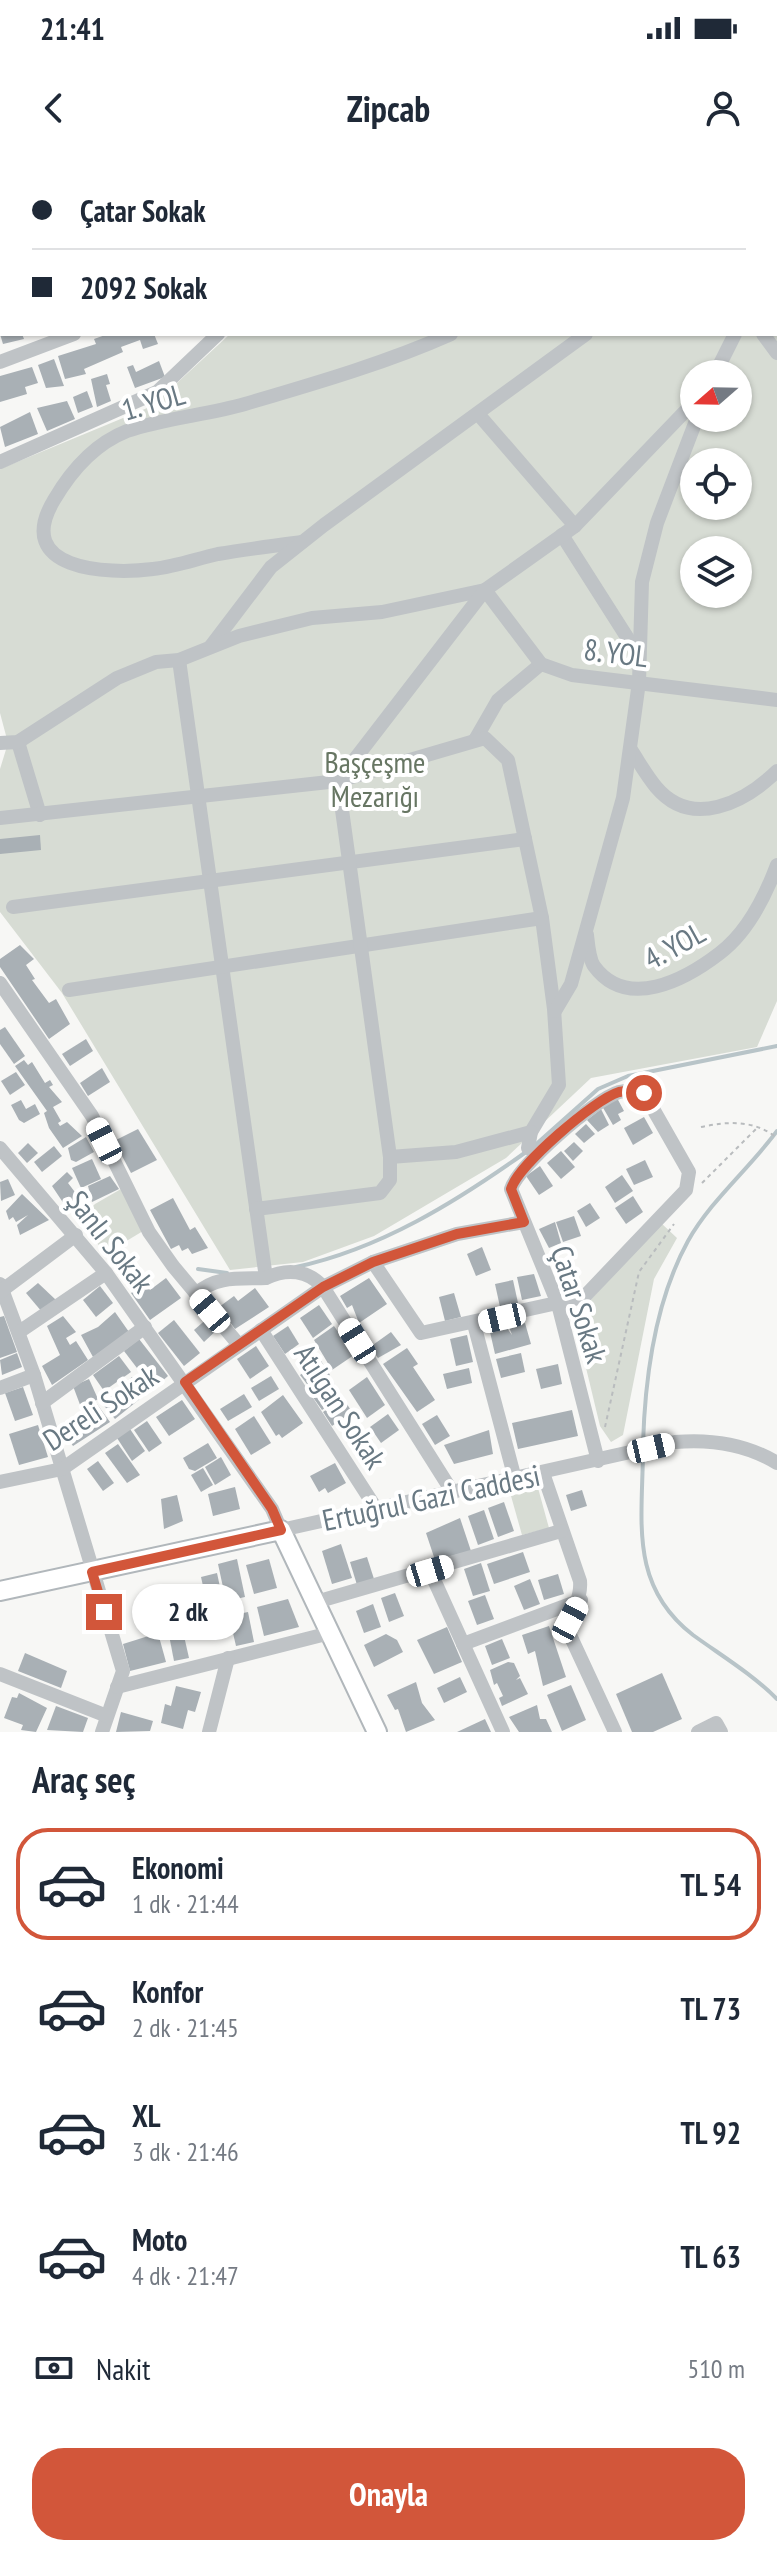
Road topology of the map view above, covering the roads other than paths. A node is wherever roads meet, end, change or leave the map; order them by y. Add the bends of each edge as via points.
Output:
1 (69, 336) edge
2 (216, 336) edge
3 (445, 336) edge
4 (583, 336) edge
5 (734, 336) edge
6 (764, 336) edge
7 (777, 353) edge
8 (722, 360) edge
9 (0, 362) edge
10 (479, 415) junction
11 (680, 417) edge
12 (692, 432) edge
13 (0, 462) edge
14 (575, 526) junction
15 (562, 535) junction
16 (302, 542) junction
17 (485, 590) junction
18 (209, 648) junction
19 (640, 658) junction
20 (179, 660) junction
21 (541, 664) junction
22 (639, 682) junction
23 (777, 700) edge
24 (475, 740) junction
25 (18, 742) junction
26 (0, 743) edge
27 (631, 750) junction
28 (777, 771) edge
29 (338, 781) junction
30 (198, 795) junction
31 (40, 815) junction
32 (0, 818) edge
33 (525, 839) junction
34 (351, 861) junction
35 (777, 865) edge
36 (210, 880) junction
37 (13, 907) dead end
38 (542, 918) junction
39 (586, 931) junction
40 (363, 944) junction
41 (222, 964) junction
42 (0, 983) edge
43 (69, 990) dead end
44 (555, 1011) junction
45 (531, 1132) junction
46 (0, 1148) edge
47 (528, 1148) dead end
48 (390, 1157) junction
49 (256, 1209) junction
50 (524, 1222) junction
51 (76, 1235) junction
52 (373, 1262) junction
53 (265, 1272) junction
54 (106, 1273) junction
55 (323, 1287) junction
56 (1, 1289) edge
57 (196, 1294) junction
58 (558, 1304) junction
59 (474, 1324) junction
60 (145, 1327) junction
61 (261, 1330) junction
62 (19, 1332) junction
63 (239, 1345) junction
64 (34, 1375) junction
65 (185, 1382) junction
66 (0, 1388) edge
67 (42, 1403) junction
68 (598, 1461) junction
69 (777, 1463) edge
70 (62, 1469) junction
71 (543, 1473) junction
72 (515, 1479) junction
73 (0, 1482) edge
74 (453, 1493) junction
75 (377, 1510) junction
76 (281, 1530) junction
77 (561, 1531) junction
78 (430, 1571) junction
79 (92, 1572) junction
80 (0, 1591) edge
81 (581, 1600) junction
82 (316, 1602) junction
83 (330, 1633) junction
84 (463, 1644) junction
85 (228, 1658) junction
86 (0, 1674) edge
87 (117, 1687) junction
88 (107, 1716) junction
89 (719, 1728) edge
90 (102, 1732) edge
91 (209, 1732) edge
92 (377, 1732) edge
93 (503, 1732) edge
94 (615, 1732) edge
95 (698, 1732) edge

1 - 9 street
2 - 13 street via 157,392
3 - 16 street, 1. YOL via 245,404 126,432 70,472 41,530 48,550 71,565 106,571 153,569
4 - 10 street
5 - 8 street
6 - 7 street
10 - 14 street
10 - 16 street
11 - 14 street
12 - 19 street via 657,523 642,582
14 - 15 street
15 - 17 street
15 - 19 street
16 - 18 street via 271,567
17 - 18 street via 382,612 312,618
17 - 21 street, 8. YOL
17 - 29 street
18 - 20 street
19 - 22 street
20 - 25 street via 156,662 117,678
20 - 30 street
21 - 22 street, 8. YOL via 572,675
21 - 24 street via 498,700
22 - 23 street, 8. YOL
22 - 27 street
24 - 29 street
24 - 33 street via 485,738 508,760
25 - 26 street
25 - 31 street
27 - 28 street via 657,789 678,804 706,810 732,804
27 - 39 street
29 - 30 street
29 - 34 street
30 - 31 street
30 - 36 street
31 - 32 street
33 - 34 street
33 - 38 street
34 - 36 street
34 - 40 street
35 - 39 street, 4. YOL via 761,906 722,952 646,991 618,986 592,964
36 - 37 street
36 - 41 street
38 - 40 street
38 - 44 street
39 - 44 street via 571,984
40 - 41 street
40 - 48 street
41 - 43 street
41 - 49 street
42 - 57 street via 92,1116 149,1232
44 - 45 street via 559,1085
45 - 47 street
45 - 48 street via 456,1152
46 - 51 street, Şanlı Sokak
48 - 49 street via 390,1180 380,1193
49 - 53 street
50 - 52 street, Dereli Sokak via 457,1234
50 - 58 street, Çatar Sokak
50 - 58 street, Çatar Sokak via 511,1189 519,1173 592,1107 618,1092 644,1093 689,1172 686,1190 584,1297
51 - 54 street, Şanlı Sokak
51 - 56 street
52 - 55 street, Dereli Sokak
52 - 59 street via 421,1333
53 - 55 street via 312,1274
53 - 57 street via 207,1283
54 - 60 street, Şanlı Sokak
54 - 62 street
55 - 61 street, Dereli Sokak
55 - 74 street
56 - 62 street
57 - 63 street
58 - 59 street
58 - 68 street, Çatar Sokak
59 - 72 street
60 - 65 street, Şanlı Sokak
60 - 67 street
61 - 63 street, Dereli Sokak
61 - 75 street, Atılgan Sokak
62 - 64 street
63 - 65 street, Dereli Sokak
64 - 66 street
64 - 67 street
65 - 70 street, Dereli Sokak
65 - 76 street, Şanlı Sokak
67 - 70 street
68 - 69 street, Ertuğrul Gazi Caddesi via 700,1440 744,1448
68 - 71 street, Ertuğrul Gazi Caddesi
70 - 73 street, Dereli Sokak
70 - 79 street
71 - 72 street, Ertuğrul Gazi Caddesi
71 - 77 street
72 - 74 street, Ertuğrul Gazi Caddesi
74 - 75 street, Ertuğrul Gazi Caddesi
75 - 76 street, Ertuğrul Gazi Caddesi
76 - 79 main road, Ertuğrul Gazi Caddesi
76 - 82 main road
77 - 78 street
77 - 81 street via 580,1581
78 - 82 street
78 - 84 street
79 - 80 main road, Ertuğrul Gazi Caddesi
79 - 87 street via 123,1671
81 - 84 street
81 - 94 street via 569,1633
82 - 83 main road
83 - 85 street
83 - 92 main road
84 - 93 street
85 - 87 street
85 - 91 street
86 - 88 street
87 - 88 street
88 - 90 street
89 - 95 street

